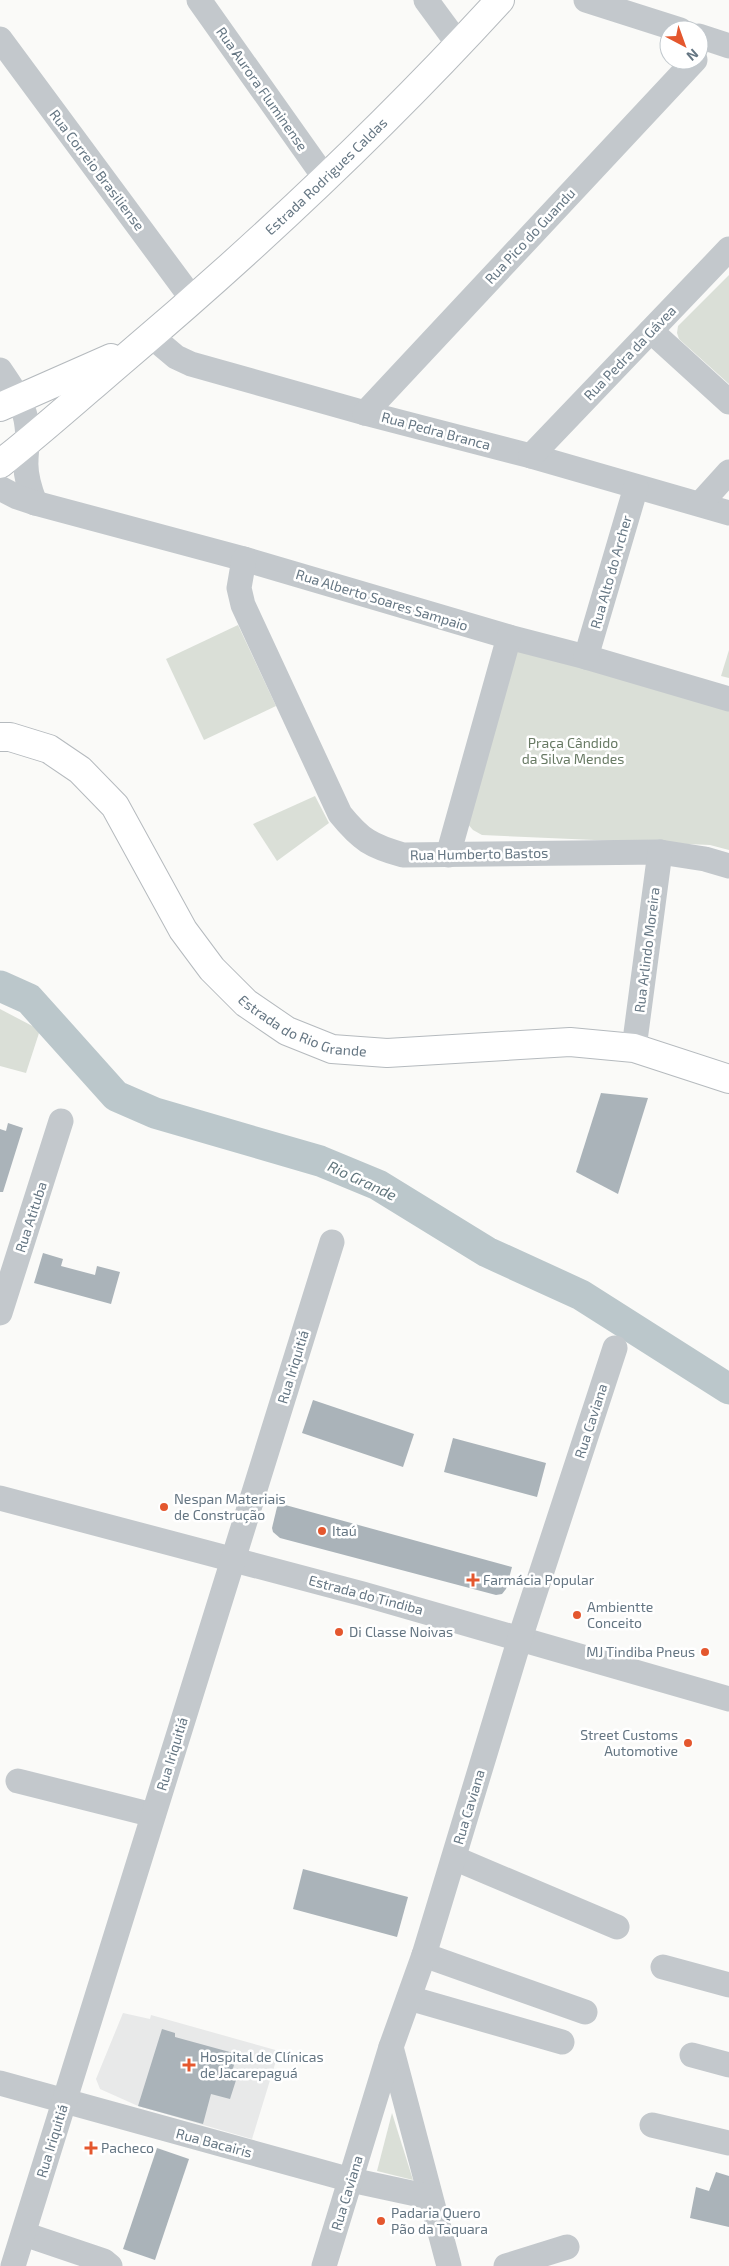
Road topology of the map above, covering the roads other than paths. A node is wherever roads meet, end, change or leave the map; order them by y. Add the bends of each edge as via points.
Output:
1 (199, 0) edge
2 (426, 0) edge
3 (500, 0) edge
4 (586, 0) edge
5 (659, 23) edge
6 (0, 39) edge
7 (459, 45) junction
8 (686, 70) edge
9 (325, 178) junction
10 (729, 249) edge
11 (193, 300) junction
12 (652, 330) junction
13 (147, 340) junction
14 (0, 370) edge
15 (729, 402) edge
16 (9, 403) edge
17 (365, 413) junction
18 (29, 441) junction
19 (531, 456) junction
20 (0, 464) edge
21 (729, 472) edge
22 (636, 487) junction
23 (0, 488) edge
24 (36, 503) junction
25 (700, 504) junction
26 (729, 513) edge
27 (244, 559) junction
28 (509, 638) junction
29 (586, 657) junction
30 (729, 699) edge
31 (0, 737) edge
32 (660, 852) junction
33 (448, 855) junction
34 (729, 866) edge
35 (634, 1048) junction
36 (729, 1079) edge
37 (61, 1121) dead end
38 (332, 1242) dead end
39 (0, 1313) edge
40 (615, 1348) dead end
41 (0, 1498) edge
42 (233, 1559) junction
43 (520, 1638) junction
44 (729, 1699) edge
45 (18, 1781) dead end
46 (153, 1815) junction
47 (454, 1858) junction
48 (617, 1927) dead end
49 (424, 1955) junction
50 (663, 1967) dead end
51 (729, 1985) edge
52 (409, 1998) junction
53 (585, 2012) dead end
54 (562, 2042) dead end
55 (391, 2047) junction
56 (692, 2055) dead end
57 (729, 2066) edge
58 (0, 2083) edge
59 (64, 2102) junction
60 (652, 2124) dead end
61 (729, 2143) edge
62 (351, 2180) junction
63 (430, 2197) junction
64 (24, 2234) junction
65 (567, 2248) dead end
66 (13, 2266) edge
67 (110, 2266) edge
68 (324, 2266) edge
69 (448, 2266) edge
70 (506, 2266) edge

1 - 9 street, Rua Aurora Fluminense
2 - 7 street
3 - 7 main road, Estrada Rodrigues Caldas
4 - 5 street
6 - 11 street, Rua Correio Brasiliense
7 - 9 main road, Estrada Rodrigues Caldas
8 - 17 street, Rua Pico do Guandu
9 - 11 main road, Estrada Rodrigues Caldas
10 - 12 street, Rua Pedra da Gávea
11 - 13 main road, Estrada Rodrigues Caldas
12 - 15 street
12 - 19 street, Rua Pedra da Gávea
13 - 16 main road, Estrada Rodrigues Caldas
13 - 17 street, Rua Pedra Branca via 191,364
13 - 18 main road, Estrada Rodrigues Caldas
14 - 16 street
16 - 18 street via 27,424
17 - 19 street, Rua Pedra Branca
18 - 20 main road, Estrada Rodrigues Caldas
18 - 24 street via 26,476
19 - 22 street, Rua Pedra Branca
21 - 25 street
22 - 25 street, Rua Pedra Branca
22 - 29 street, Rua Alto do Archer
23 - 24 street, Rua Alberto Soares Sampaio via 17,498
24 - 27 street, Rua Alberto Soares Sampaio
25 - 26 street, Rua Pedra Branca
27 - 28 street, Rua Alberto Soares Sampaio
27 - 33 street, Rua Humberto Bastos via 239,588 243,604 340,814 356,834 377,848 403,855
28 - 29 street, Rua Alberto Soares Sampaio
28 - 33 street
29 - 30 street, Rua Alberto Soares Sampaio
31 - 35 main road, Estrada do Rio Grande via 49,749 80,770 115,806 183,930 212,969 246,1003 287,1031 332,1048 387,1053 570,1042
32 - 33 street, Rua Humberto Bastos
32 - 34 street, Rua Humberto Bastos
32 - 35 street, Rua Arlindo Moreira
35 - 36 main road, Estrada do Rio Grande
37 - 39 street, Rua Atituba
38 - 42 street, Rua Iriquitiá
40 - 43 street, Rua Caviana
41 - 42 street, Estrada do Tindiba
42 - 43 street, Estrada do Tindiba
42 - 46 street, Rua Iriquitiá
43 - 44 street, Estrada do Tindiba
43 - 47 street, Rua Caviana
45 - 46 street
46 - 59 street, Rua Iriquitiá
47 - 48 street
47 - 49 street, Rua Caviana
49 - 52 street, Rua Caviana
49 - 53 street
50 - 51 street
52 - 54 street
52 - 55 street, Rua Caviana
55 - 62 street, Rua Caviana
55 - 63 street
56 - 57 street
58 - 59 street, Rua Bacairis
59 - 62 street, Rua Bacairis
59 - 64 street, Rua Iriquitiá
60 - 61 street
62 - 63 street, Rua Bacairis
62 - 68 street, Rua Caviana
63 - 69 street
64 - 66 street, Rua Iriquitiá
64 - 67 street via 104,2261
65 - 70 street

